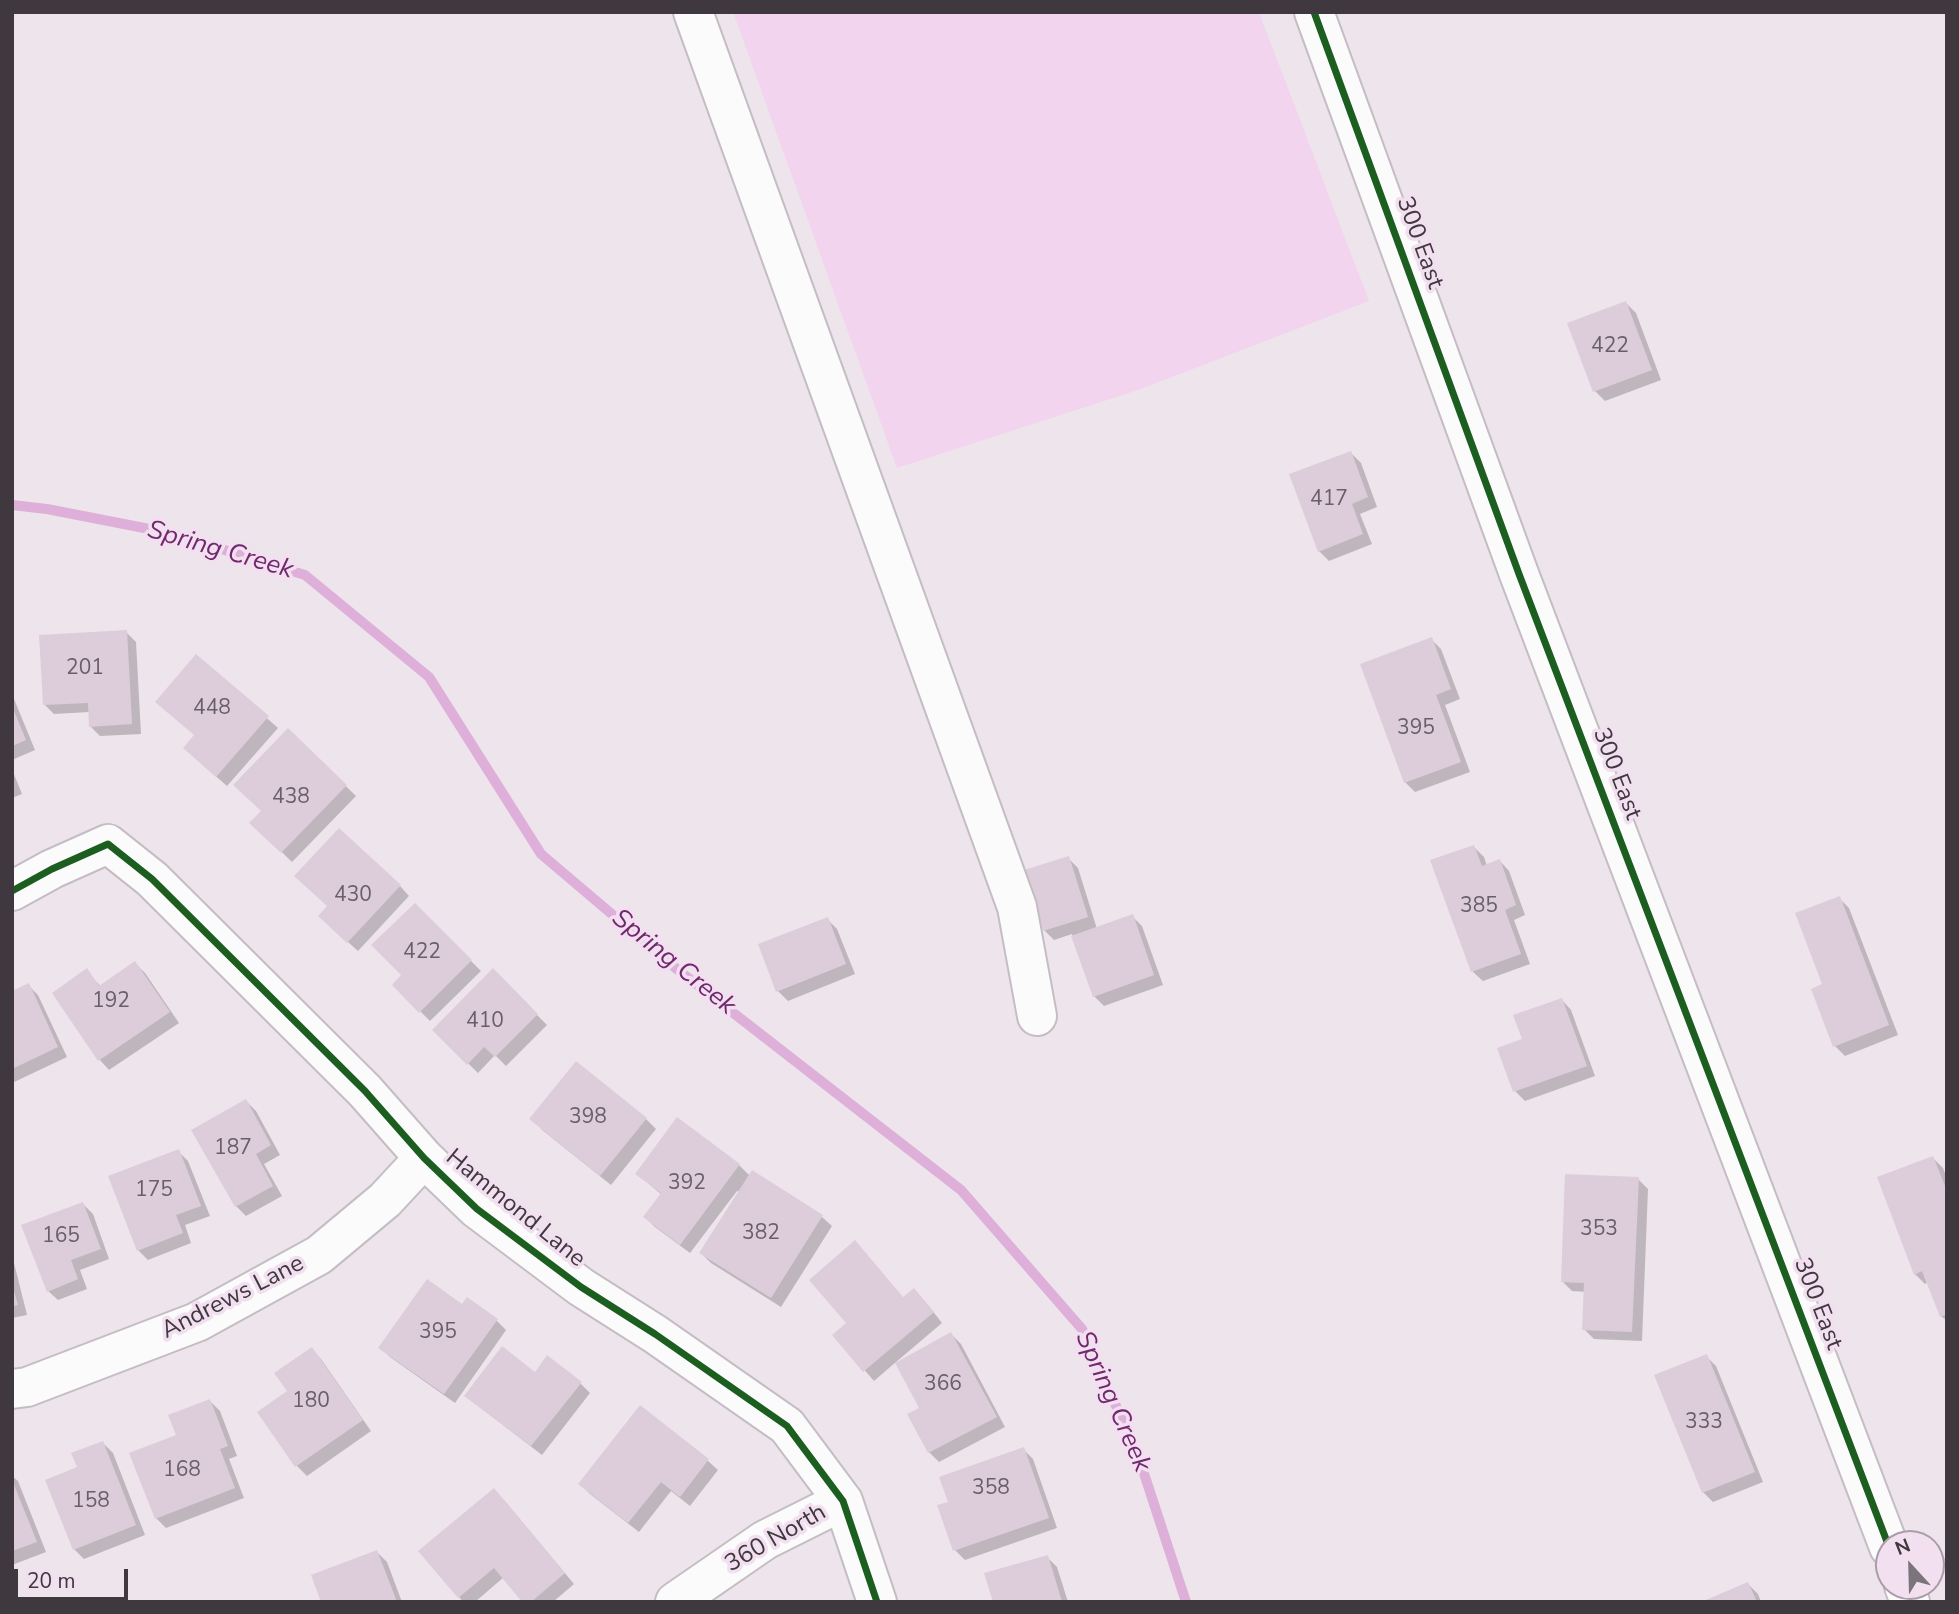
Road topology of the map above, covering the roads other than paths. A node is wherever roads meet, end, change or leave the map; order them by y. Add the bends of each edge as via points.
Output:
1 (694, 12) edge
2 (1314, 12) edge
3 (12, 891) edge
4 (1037, 1016) dead end
5 (424, 1158) junction
6 (12, 1389) edge
7 (844, 1501) junction
8 (1883, 1530) edge
9 (675, 1602) edge
10 (877, 1602) edge

1 - 4 street via 1017,907
2 - 8 street, 300 East via 1519,574
3 - 5 street, Hammond Lane via 108,844 152,878 365,1091
5 - 6 street, Andrews Lane via 385,1200 319,1255 197,1322
5 - 7 street, Hammond Lane via 477,1209 581,1287 787,1426
7 - 9 street, 360 North via 765,1540
7 - 10 street, Hammond Lane

